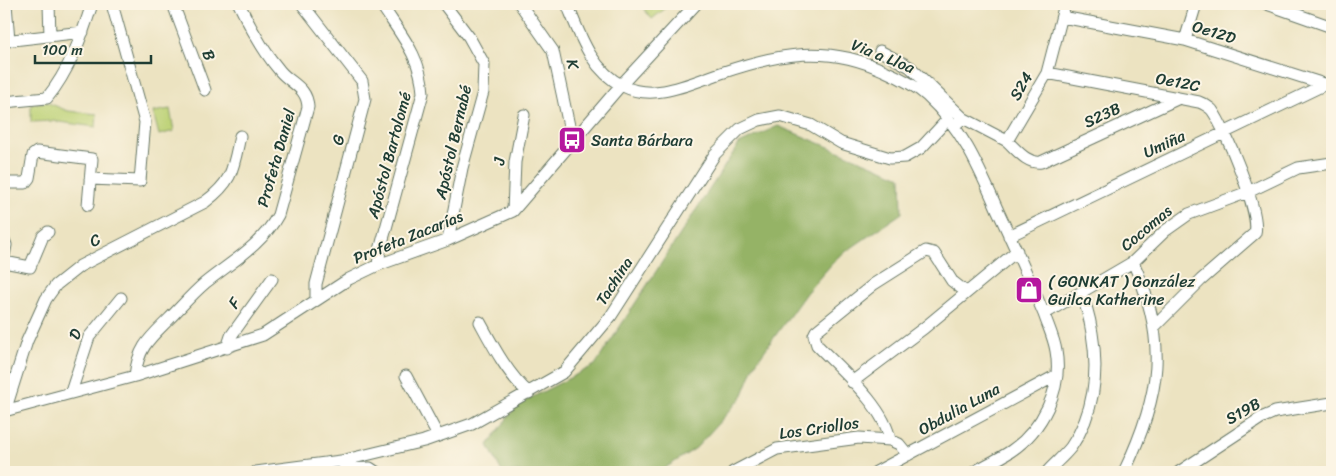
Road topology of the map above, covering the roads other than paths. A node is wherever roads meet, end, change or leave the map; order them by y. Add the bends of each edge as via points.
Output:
1 (6, 4) edge
2 (49, 4) edge
3 (92, 4) edge
4 (112, 4) edge
5 (173, 4) edge
6 (239, 4) edge
7 (302, 4) edge
8 (381, 4) edge
9 (444, 4) edge
10 (520, 4) edge
11 (567, 4) edge
12 (696, 4) edge
13 (1065, 4) edge
14 (1196, 4) edge
15 (1267, 4) edge
16 (1062, 17) junction
17 (1332, 27) edge
18 (83, 32) junction
19 (50, 36) junction
20 (1185, 40) junction
21 (6, 41) edge
22 (880, 51) dead end
23 (1047, 73) junction
24 (1328, 83) edge
25 (620, 85) junction
26 (205, 90) dead end
27 (1177, 99) junction
28 (4, 102) edge
29 (524, 115) dead end
30 (955, 121) junction
31 (1226, 134) junction
32 (240, 136) dead end
33 (572, 140) junction
34 (1007, 141) junction
35 (1332, 163) edge
36 (90, 179) junction
37 (4, 183) edge
38 (1248, 192) junction
39 (88, 205) dead end
40 (513, 211) junction
41 (48, 232) dead end
42 (1009, 236) junction
43 (4, 240) edge
44 (448, 240) junction
45 (1017, 252) junction
46 (4, 256) edge
47 (4, 262) edge
48 (1133, 262) junction
49 (378, 265) junction
50 (272, 279) dead end
51 (966, 292) junction
52 (1080, 293) junction
53 (121, 298) dead end
54 (316, 299) junction
55 (1044, 314) junction
56 (480, 322) dead end
57 (1155, 326) junction
58 (227, 348) junction
59 (1057, 375) junction
60 (135, 376) junction
61 (406, 376) dead end
62 (852, 382) junction
63 (71, 392) junction
64 (529, 393) junction
65 (1332, 403) edge
66 (5, 411) edge
67 (438, 436) junction
68 (890, 440) junction
69 (908, 456) junction
70 (342, 461) junction
71 (374, 471) edge
72 (256, 472) edge
73 (733, 472) edge
74 (876, 472) edge
75 (974, 472) edge
76 (1047, 472) edge
77 (1124, 472) edge
78 (1179, 472) edge

1 - 21 street
2 - 19 street
3 - 18 street
4 - 36 street via 145,122 140,181
5 - 26 street, B
6 - 60 street, Profeta Daniel via 280,72 294,81 308,98 301,134 278,215 270,230 203,285 143,345 136,361
7 - 54 street, G via 362,81 365,90 350,161 316,284
8 - 49 street, Apóstol Bartolomé via 417,59 423,93
9 - 44 street, Apóstol Bernabé via 484,64 483,92 462,168
10 - 33 street, K via 553,51
11 - 25 street, Via a Lloa via 591,57
12 - 25 street, Profeta Zacarías
13 - 16 street, S24
14 - 20 street
15 - 17 street
16 - 20 street, Oe12D
16 - 23 street, S24
18 - 19 street
18 - 28 street via 47,98
19 - 21 street
20 - 24 street, Oe12D
22 - 30 street via 910,67
23 - 27 street, Oe12C
23 - 34 street, S24
24 - 31 street, Umiña
25 - 30 street, Via a Lloa via 638,91 666,91 779,56 834,54 906,80
25 - 33 street, Profeta Zacarías
27 - 31 street, Oe12C via 1205,104
27 - 34 street, S23B via 1041,162 1033,163 1026,159
29 - 40 street, J via 515,162
30 - 34 street
30 - 42 street, Via a Lloa
30 - 64 street, Tachina via 921,148 905,157 890,158 842,143 811,125 780,116 759,120 740,129 715,154 611,316 564,372
31 - 38 street, Oe12C
31 - 42 street, Umiña
32 - 66 street, C via 232,173 221,190 205,202 80,266 56,285 46,299 28,341
33 - 40 street, Profeta Zacarías
35 - 38 street, Cocomas via 1298,168
36 - 37 street via 92,159 37,152 33,155 25,183
36 - 39 street
38 - 48 street, Cocomas via 1176,221
38 - 57 street, Oe12C via 1257,226 1255,233
40 - 44 street, Profeta Zacarías
41 - 47 street via 43,236 30,267
42 - 45 street, Via a Lloa
43 - 46 street
44 - 49 street, Profeta Zacarías
45 - 51 street
45 - 55 street, Via a Lloa
48 - 52 street, Cocomas
48 - 57 street
49 - 54 street, Profeta Zacarías
50 - 58 street, F via 231,336
51 - 62 street
51 - 62 street via 952,281 934,254 926,251 874,284 819,327 814,335 817,345
52 - 55 street, Cocomas
52 - 76 street via 1090,319 1096,365 1094,389 1086,418 1070,448
53 - 63 street, D via 89,337
54 - 58 street, Profeta Zacarías via 263,335
55 - 59 street, Via a Lloa via 1056,350
56 - 64 street via 507,366
57 - 77 street via 1157,362 1150,403 1138,443
58 - 60 street, Profeta Zacarías
59 - 69 street, Obdulia Luna
59 - 75 street, Via a Lloa via 1051,400 1035,428 1011,451
60 - 63 street, Profeta Zacarías
61 - 67 street
62 - 68 street via 885,421
63 - 66 street, Profeta Zacarías
64 - 67 street, Tachina via 472,424
65 - 78 street, S19B via 1275,412 1261,418
67 - 70 street, Tachina
68 - 69 street via 899,444
68 - 73 street, Los Criollos via 859,438 777,449
69 - 74 street, Obdulia Luna
70 - 71 street via 347,469
70 - 72 street, Tachina

